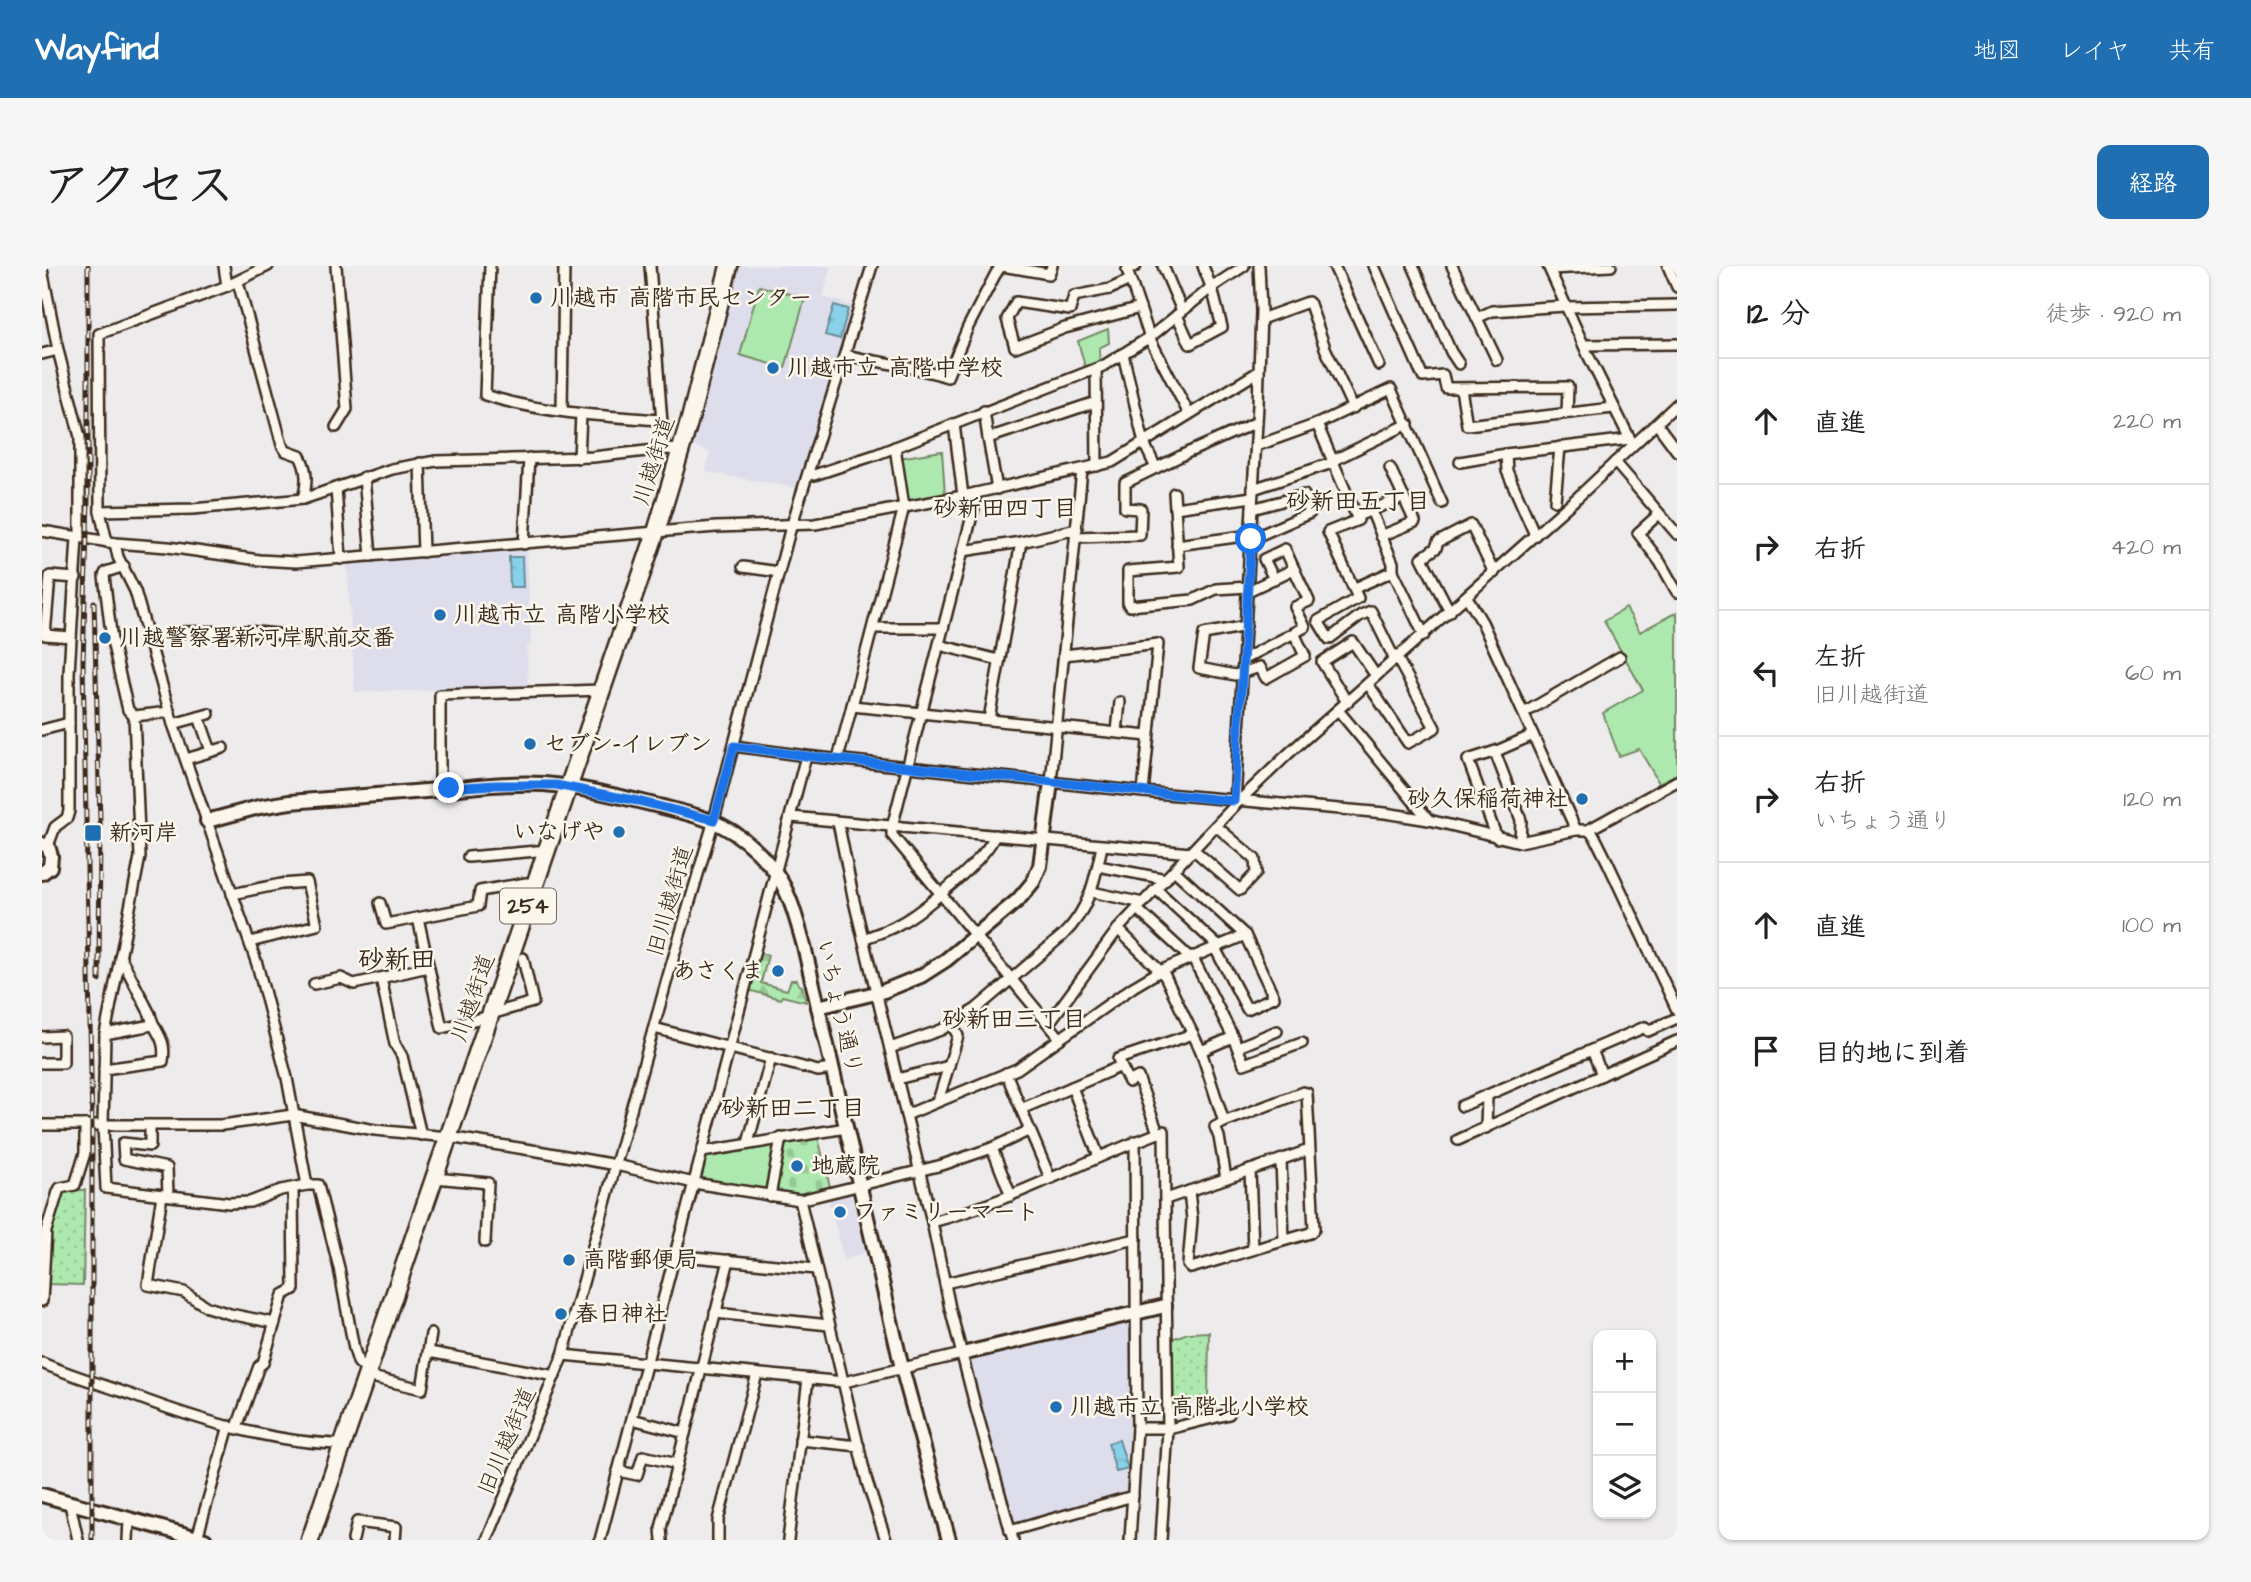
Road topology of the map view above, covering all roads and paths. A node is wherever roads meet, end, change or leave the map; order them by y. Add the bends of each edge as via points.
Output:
1 (224, 266) edge
2 (268, 266) edge
3 (335, 266) edge
4 (490, 266) edge
5 (564, 266) edge
6 (650, 266) edge
7 (729, 266) edge
8 (872, 266) edge
9 (1052, 266) edge
10 (1136, 266) edge
11 (1163, 266) edge
12 (1203, 266) edge
13 (1244, 266) edge
14 (1259, 266) edge
15 (1334, 266) edge
16 (1374, 266) edge
17 (1413, 266) edge
18 (1452, 266) edge
19 (1611, 266) edge
20 (1668, 266) edge
21 (1008, 267) edge
22 (1549, 267) edge
23 (42, 269) edge
24 (1130, 280) junction
25 (238, 282) junction
26 (227, 286) junction
27 (1212, 287) junction
28 (1677, 287) edge
29 (1677, 305) edge
30 (1566, 307) junction
31 (1140, 308) junction
32 (1179, 313) junction
33 (1261, 318) junction
34 (1477, 318) junction
35 (1150, 337) junction
36 (1677, 344) edge
37 (1584, 345) junction
38 (58, 350) junction
39 (42, 354) edge
40 (1123, 354) junction
41 (846, 355) junction
42 (1497, 360) dead end
43 (1458, 364) dead end
44 (1379, 365) dead end
45 (1096, 369) junction
46 (1258, 372) junction
47 (1461, 389) junction
48 (1096, 402) junction
49 (1677, 404) edge
50 (1353, 408) junction
51 (1613, 408) junction
52 (562, 411) junction
53 (984, 411) junction
54 (1567, 413) junction
55 (581, 414) junction
56 (1189, 414) junction
57 (661, 420) junction
58 (1257, 422) junction
59 (954, 424) junction
60 (1317, 424) junction
61 (1408, 424) junction
62 (1657, 424) junction
63 (336, 427) dead end
64 (988, 438) junction
65 (1673, 441) edge
66 (1631, 442) junction
67 (1144, 443) junction
68 (1256, 446) junction
69 (895, 447) junction
70 (1560, 447) junction
71 (664, 449) junction
72 (682, 450) junction
73 (1677, 451) edge
74 (1506, 454) junction
75 (529, 458) junction
76 (579, 458) junction
77 (1332, 462) junction
78 (1460, 462) dead end
79 (1615, 462) junction
80 (420, 463) junction
81 (1097, 466) junction
82 (1156, 468) junction
83 (1390, 468) dead end
84 (1082, 470) junction
85 (809, 473) junction
86 (364, 477) junction
87 (336, 488) junction
88 (997, 489) junction
89 (976, 493) junction
90 (1174, 493) dead end
91 (1252, 493) junction
92 (963, 496) junction
93 (1404, 497) junction
94 (303, 499) junction
95 (1555, 501) dead end
96 (1442, 503) dead end
97 (904, 507) junction
98 (1175, 508) junction
99 (1252, 509) junction
100 (1371, 510) junction
101 (100, 511) junction
102 (1659, 514) junction
103 (1357, 516) junction
104 (792, 524) junction
105 (1675, 527) edge
106 (42, 531) edge
107 (656, 533) junction
108 (1077, 533) junction
109 (1535, 535) junction
110 (1381, 536) junction
111 (78, 537) junction
112 (1251, 537) junction
113 (1021, 542) junction
114 (111, 543) junction
115 (524, 544) junction
116 (1177, 545) junction
117 (963, 551) junction
118 (423, 552) junction
119 (371, 556) junction
120 (341, 559) junction
121 (124, 566) junction
122 (743, 567) dead end
123 (1294, 569) junction
124 (1393, 570) junction
125 (779, 572) junction
126 (1494, 573) junction
127 (76, 578) junction
128 (1274, 579) junction
129 (1354, 588) junction
130 (1248, 589) junction
131 (1677, 592) edge
132 (1467, 597) junction
133 (1450, 611) junction
134 (1245, 626) junction
135 (874, 628) junction
136 (943, 628) junction
137 (179, 632) dead end
138 (1294, 633) junction
139 (1424, 635) junction
140 (71, 637) junction
141 (348, 639) dead end
142 (939, 645) junction
143 (1064, 655) junction
144 (1620, 657) dead end
145 (1244, 659) junction
146 (1396, 659) junction
147 (999, 660) junction
148 (1242, 673) junction
149 (1376, 676) junction
150 (1368, 684) junction
151 (602, 690) junction
152 (1120, 702) dead end
153 (1346, 702) junction
154 (852, 706) junction
155 (1338, 710) junction
156 (170, 712) junction
157 (921, 713) junction
158 (1524, 713) junction
159 (134, 716) junction
160 (989, 719) junction
161 (68, 723) junction
162 (173, 724) junction
163 (1056, 726) junction
164 (42, 730) edge
165 (1117, 732) junction
166 (1533, 735) junction
167 (1148, 736) junction
168 (734, 746) junction
169 (223, 748) dead end
170 (211, 751) junction
171 (1495, 752) junction
172 (806, 756) junction
173 (186, 759) junction
174 (838, 759) junction
175 (907, 765) junction
176 (1677, 781) edge
177 (1051, 782) junction
178 (569, 787) junction
179 (440, 790) junction
180 (1143, 792) junction
181 (1237, 801) junction
182 (791, 817) junction
183 (714, 820) junction
184 (1429, 820) junction
185 (207, 821) junction
186 (838, 822) junction
187 (1216, 826) junction
188 (892, 827) junction
189 (1576, 830) junction
190 (1588, 830) junction
191 (995, 835) junction
192 (1497, 838) junction
193 (1045, 839) junction
194 (1520, 842) junction
195 (45, 845) edge
196 (1102, 846) junction
197 (548, 850) junction
198 (1192, 851) junction
199 (468, 857) dead end
200 (1098, 866) junction
201 (1175, 871) junction
202 (42, 873) edge
203 (776, 873) junction
204 (1166, 879) junction
205 (536, 885) junction
206 (1156, 889) junction
207 (1092, 892) junction
208 (940, 893) junction
209 (232, 894) junction
210 (380, 903) dead end
211 (1140, 906) junction
212 (418, 918) junction
213 (1118, 929) junction
214 (1245, 935) junction
215 (975, 936) junction
216 (863, 939) junction
217 (250, 942) junction
218 (1216, 947) junction
219 (120, 956) junction
220 (1191, 956) junction
221 (523, 958) dead end
222 (428, 967) junction
223 (1160, 971) junction
224 (381, 978) junction
225 (1012, 979) junction
226 (314, 984) dead end
227 (878, 993) junction
228 (818, 1007) junction
229 (1677, 1010) edge
230 (491, 1015) junction
231 (1677, 1018) edge
232 (1049, 1023) junction
233 (952, 1024) junction
234 (152, 1025) junction
235 (654, 1028) junction
236 (1277, 1031) dead end
237 (105, 1034) junction
238 (1193, 1034) junction
239 (42, 1037) edge
240 (1233, 1037) junction
241 (1060, 1038) junction
242 (1677, 1041) edge
243 (1302, 1043) dead end
244 (730, 1047) junction
245 (1238, 1047) junction
246 (890, 1048) junction
247 (1592, 1050) junction
248 (1201, 1051) junction
249 (771, 1058) junction
250 (42, 1063) edge
251 (948, 1066) junction
252 (1121, 1066) junction
253 (104, 1069) junction
254 (832, 1069) junction
255 (1006, 1073) junction
256 (1602, 1075) junction
257 (897, 1079) junction
258 (1072, 1087) junction
259 (1487, 1096) junction
260 (938, 1101) junction
261 (1462, 1105) dead end
262 (1021, 1109) junction
263 (293, 1115) junction
264 (906, 1115) junction
265 (1224, 1122) junction
266 (42, 1125) edge
267 (85, 1125) junction
268 (103, 1125) junction
269 (150, 1126) junction
270 (846, 1128) junction
271 (1486, 1128) junction
272 (1030, 1130) junction
273 (1158, 1133) junction
274 (421, 1135) junction
275 (448, 1138) junction
276 (781, 1138) junction
277 (1458, 1140) dead end
278 (1135, 1141) junction
279 (748, 1143) junction
280 (992, 1148) junction
281 (1309, 1150) junction
282 (702, 1152) junction
283 (1099, 1157) junction
284 (1281, 1160) junction
285 (616, 1165) junction
286 (919, 1170) junction
287 (1250, 1170) junction
288 (435, 1178) junction
289 (1050, 1178) junction
290 (1226, 1178) junction
291 (694, 1183) junction
292 (307, 1185) junction
293 (859, 1185) junction
294 (293, 1188) junction
295 (1189, 1191) junction
296 (165, 1195) junction
297 (770, 1196) junction
298 (1011, 1196) junction
299 (1166, 1199) junction
300 (800, 1200) junction
301 (932, 1222) junction
302 (1284, 1239) junction
303 (1136, 1240) junction
304 (485, 1242) dead end
305 (1253, 1249) junction
306 (674, 1255) junction
307 (730, 1260) junction
308 (816, 1269) junction
309 (945, 1283) junction
310 (42, 1301) edge
311 (1165, 1306) junction
312 (1136, 1312) junction
313 (715, 1313) junction
314 (275, 1322) junction
315 (829, 1325) junction
316 (431, 1334) dead end
317 (429, 1352) junction
318 (962, 1354) junction
319 (563, 1355) junction
320 (42, 1363) edge
321 (646, 1363) junction
322 (701, 1368) junction
323 (902, 1368) junction
324 (368, 1374) junction
325 (757, 1374) junction
326 (555, 1376) junction
327 (808, 1379) junction
328 (844, 1382) junction
329 (1229, 1414) dead end
330 (632, 1419) junction
331 (233, 1426) junction
332 (1137, 1428) junction
333 (1168, 1429) junction
334 (685, 1433) junction
335 (800, 1440) junction
336 (344, 1444) junction
337 (859, 1446) junction
338 (677, 1464) junction
339 (618, 1471) junction
340 (42, 1495) edge
341 (1133, 1496) junction
342 (70, 1504) junction
343 (129, 1519) junction
344 (1012, 1535) edge
345 (201, 1539) edge
346 (78, 1540) edge
347 (128, 1540) edge
348 (310, 1540) edge
349 (353, 1540) edge
350 (395, 1540) edge
351 (487, 1540) edge
352 (600, 1540) edge
353 (662, 1540) edge
354 (718, 1540) edge
355 (788, 1540) edge
356 (886, 1540) edge
357 (949, 1540) edge
358 (1130, 1540) edge
359 (1161, 1540) edge

1 - 26 street
2 - 25 street
3 - 63 street via 347,409
4 - 52 street via 485,395
5 - 52 street
6 - 57 street
7 - 72 highway, 川越街道 / 254
8 - 41 street, 旧川越街道
9 - 21 street via 1049,274
10 - 24 street via 1127,270
11 - 32 street
12 - 27 street
13 - 27 street
14 - 33 street
15 - 44 street
16 - 47 street via 1423,377 1443,375 1446,388
17 - 43 street
18 - 34 street
19 - 22 street
20 - 28 street
21 - 41 street via 1000,267 995,275 947,377
22 - 30 street
23 - 38 street
24 - 31 street
24 - 31 street via 1074,296 1070,310 1016,303 1007,319 1015,346
25 - 26 street
25 - 94 street via 282,444 303,462 307,480
26 - 101 street via 99,334
27 - 32 street
27 - 32 street via 1222,327 1190,344
29 - 30 street
30 - 34 street via 1492,311
30 - 37 street
31 - 35 street
32 - 35 street
33 - 46 street
33 - 50 street via 1308,302
34 - 42 street
35 - 40 street
35 - 56 street
36 - 37 street
37 - 51 street
38 - 39 street
38 - 111 street via 79,437
40 - 45 street
40 - 67 street
41 - 85 street, 旧川越街道
45 - 48 street
45 - 53 street
46 - 56 street
46 - 58 street
47 - 54 street via 1568,387
47 - 54 street via 1466,425
48 - 64 street
48 - 81 street
49 - 62 street
50 - 60 street
50 - 61 street via 1391,388
51 - 54 street
51 - 66 street
52 - 55 street
53 - 59 street
53 - 64 street
55 - 57 street
55 - 76 street
56 - 67 street
57 - 71 street
58 - 68 street
58 - 82 street
59 - 69 street
59 - 92 street
60 - 68 street
60 - 77 street
61 - 77 street
61 - 96 street
62 - 65 street
62 - 66 street
64 - 88 street
65 - 73 street
66 - 70 street
66 - 79 street
67 - 81 street
67 - 82 street
68 - 91 street
69 - 85 street
69 - 97 street
70 - 74 street
70 - 95 street
71 - 72 street
71 - 76 street
72 - 107 highway, 川越街道 / 254
74 - 78 street
74 - 109 street via 1507,471
75 - 76 street
75 - 80 street
75 - 115 street
77 - 91 street
77 - 103 street
79 - 102 street
79 - 109 street
80 - 86 street
80 - 118 street
81 - 84 street
82 - 108 street via 1123,485 1125,508 1141,509 1140,535
83 - 93 street
84 - 88 street
84 - 108 street
85 - 104 street, 旧川越街道
86 - 87 street
86 - 119 street
87 - 94 street
87 - 120 street
88 - 89 street
89 - 92 street
89 - 117 street
90 - 98 street
91 - 98 street
91 - 99 street
92 - 97 street
93 - 100 street
93 - 110 street via 1415,522
94 - 101 street
97 - 104 street
97 - 135 street
98 - 116 street
99 - 112 street
99 - 112 street via 1304,495 1310,513
100 - 103 street
100 - 110 street
101 - 114 street
102 - 105 street
102 - 131 street via 1638,533
103 - 129 street via 1358,520 1328,532
104 - 107 street
104 - 125 street, 旧川越街道
106 - 111 street
107 - 115 street
107 - 151 highway, 川越街道 / 254
108 - 113 street
108 - 143 street
109 - 126 street
110 - 124 street
111 - 114 street
111 - 127 street
112 - 116 street
112 - 130 street
113 - 117 street
113 - 147 street
114 - 120 street via 275,562
114 - 121 street
115 - 118 street
116 - 130 street via 1180,567 1128,571 1130,606 1193,600 1216,589
117 - 136 street
118 - 119 street
119 - 120 street
121 - 156 street
121 - 159 street via 104,576 112,641 128,710
122 - 125 street
123 - 128 street
123 - 128 street via 1285,549 1264,559
123 - 138 street via 1309,601 1295,607 1305,627
124 - 129 street
124 - 139 street
125 - 168 street, 旧川越街道
126 - 132 street
126 - 133 street via 1471,525 1438,542 1422,558
127 - 140 street
127 - 140 street via 50,576 45,635
128 - 130 street
129 - 146 street via 1358,598 1318,621 1327,638 1371,611
130 - 134 street
132 - 133 street
132 - 158 street
133 - 139 street
134 - 145 street
134 - 148 street via 1204,634 1199,668 1235,676
135 - 136 street
135 - 154 street
136 - 142 street
137 - 141 street via 247,631 292,639
138 - 145 street
138 - 148 street via 1305,657 1266,678 1259,667
139 - 146 street
140 - 161 street
142 - 147 street
142 - 157 street
143 - 163 street
143 - 167 street via 1158,644
144 - 158 street
145 - 148 street
146 - 149 street
146 - 150 street via 1435,728 1408,743
147 - 160 street
148 - 181 street
149 - 150 street
149 - 153 street via 1353,642 1322,663
150 - 153 street
151 - 178 highway, 川越街道 / 254
151 - 179 street via 440,695
152 - 165 street
153 - 155 street
154 - 157 street
154 - 174 street
155 - 181 street
155 - 184 street
156 - 159 street
156 - 162 street
157 - 160 street
157 - 175 street
158 - 166 street
159 - 219 street via 140,857
160 - 163 street
161 - 164 street
161 - 195 street via 69,811
162 - 170 street via 204,716
162 - 173 street
163 - 165 street
163 - 177 street
165 - 167 street
166 - 171 street
166 - 189 street
167 - 180 street
168 - 172 street
168 - 183 street, 旧川越街道
169 - 170 street
170 - 173 street
171 - 192 street via 1468,761
171 - 194 street via 1521,820
172 - 174 street
172 - 182 street
173 - 185 street
174 - 175 street
175 - 177 street
175 - 188 street
176 - 190 street
177 - 180 street
177 - 193 street
178 - 179 street, いちょう通り via 495,785
178 - 183 street, いちょう通り
178 - 197 highway, 川越街道 / 254
179 - 185 street, いちょう通り via 290,802
180 - 181 street
181 - 184 street
181 - 187 street
182 - 186 street
182 - 203 street
183 - 203 street, いちょう通り via 747,843
183 - 235 street, 旧川越街道
184 - 192 street
185 - 209 street
186 - 188 street
186 - 216 street
187 - 198 street
187 - 198 street via 1255,859 1256,873 1240,890
188 - 191 street
188 - 208 street via 892,835
189 - 190 street
189 - 194 street
190 - 229 street
191 - 193 street
191 - 208 street via 982,857
192 - 194 street
193 - 196 street
193 - 215 street via 1040,866 1026,892
195 - 202 street via 50,866
196 - 198 street
196 - 200 street
197 - 199 street
197 - 205 highway, 川越街道 / 254
198 - 201 street
200 - 204 street
200 - 207 street
201 - 204 street
201 - 214 street
203 - 228 street, いちょう通り via 790,900
203 - 244 street
204 - 206 street
205 - 212 street via 480,891 478,906
205 - 230 highway, 川越街道 / 254
206 - 211 street
206 - 218 street
207 - 211 street
207 - 225 street via 1068,931
208 - 215 street
208 - 216 street via 903,923
209 - 217 street
209 - 217 street via 307,882 317,925
210 - 212 street via 386,924
211 - 213 street
211 - 220 street
212 - 222 street
213 - 223 street
213 - 232 street
214 - 218 street
214 - 218 street via 1274,997 1247,1009
215 - 225 street
215 - 227 street via 921,976
216 - 227 street
217 - 263 street via 274,1024
218 - 220 street
219 - 234 street
219 - 237 street
220 - 223 street
220 - 240 street
221 - 230 street via 533,1002
222 - 224 street
222 - 230 street via 443,1029
223 - 238 street
223 - 241 street
224 - 226 street via 354,984 341,978
224 - 274 street
225 - 232 street
225 - 233 street
227 - 228 street
227 - 246 street
228 - 254 street, いちょう通り
230 - 275 highway, 川越街道 / 254
231 - 247 street
232 - 241 street
233 - 246 street
233 - 251 street via 958,1036
234 - 237 street
234 - 253 street via 160,1032 163,1061
235 - 244 street
235 - 285 street, 旧川越街道
236 - 245 street
237 - 253 street
238 - 248 street
238 - 252 street via 1118,1059
239 - 250 street via 63,1036 63,1063
240 - 245 street
240 - 248 street
241 - 255 street
242 - 256 street
243 - 245 street via 1244,1064
244 - 249 street
244 - 282 street
246 - 257 street
247 - 256 street
247 - 259 street
248 - 265 street
249 - 254 street via 818,1071
249 - 279 street
251 - 257 street
251 - 260 street
252 - 258 street
252 - 273 street via 1129,1082 1138,1077
253 - 268 street
254 - 270 street, いちょう通り
255 - 260 street
255 - 262 street
256 - 271 street
257 - 264 street
258 - 262 street
258 - 283 street
259 - 261 street
259 - 271 street
260 - 264 street
262 - 272 street
263 - 269 street via 222,1125
263 - 274 street
263 - 292 street
264 - 286 street
265 - 281 street via 1307,1093
265 - 290 street via 1214,1127
266 - 267 street
267 - 268 street
267 - 310 street via 85,1153 75,1185 60,1188 46,1231
268 - 269 street
268 - 296 street via 106,1188
269 - 296 street via 150,1146 124,1143 124,1159 167,1168
270 - 276 street
270 - 293 street, いちょう通り
271 - 277 street
272 - 280 street
272 - 289 street
273 - 278 street
273 - 299 street via 1164,1131
274 - 275 street
275 - 285 street
275 - 288 highway, 川越街道 / 254
276 - 279 street
276 - 297 street
278 - 283 street
278 - 303 street
279 - 282 street
280 - 286 street
280 - 298 street
281 - 284 street
281 - 302 street via 1314,1229
282 - 291 street
283 - 289 street
284 - 287 street
284 - 302 street
285 - 291 street
285 - 319 street, 旧川越街道
286 - 293 street
286 - 301 street
287 - 290 street
287 - 305 street
288 - 304 street via 488,1183
288 - 324 highway, 川越街道 / 254
289 - 298 street
290 - 295 street
291 - 297 street
291 - 306 street
292 - 294 street
292 - 324 street via 318,1185 354,1349
293 - 300 street
293 - 323 street, いちょう通り
294 - 296 street via 250,1202
294 - 314 street via 294,1289 283,1294
295 - 299 street
295 - 305 street via 1191,1268
296 - 314 street via 148,1284 184,1292 230,1314
297 - 300 street
298 - 301 street
299 - 311 street
300 - 308 street
301 - 309 street
302 - 305 street
303 - 309 street
303 - 312 street
306 - 307 street
306 - 321 street
307 - 308 street
307 - 313 street
308 - 315 street
309 - 318 street
311 - 312 street
311 - 333 street
312 - 318 street
312 - 332 street
313 - 315 street
313 - 322 street
314 - 331 street via 264,1363
315 - 328 street
316 - 317 street
317 - 324 street via 422,1389
317 - 326 street
318 - 323 street
318 - 344 street
319 - 321 street
319 - 326 street, 旧川越街道
320 - 331 street via 153,1404
321 - 322 street
321 - 330 street
322 - 325 street
322 - 334 street
323 - 328 street
323 - 357 street, いちょう通り
324 - 336 highway, 川越街道 / 254
325 - 327 street
325 - 354 street via 718,1520
326 - 351 street, 旧川越街道
327 - 328 street
327 - 335 street
328 - 337 street
329 - 333 street
330 - 334 street
330 - 339 street
331 - 336 street
331 - 345 street
332 - 333 street
332 - 341 street
333 - 359 street
334 - 338 street
335 - 337 street
335 - 355 street
336 - 348 highway, 川越街道 / 254
337 - 356 street
338 - 339 street via 642,1456 637,1475
338 - 353 street
339 - 352 street
340 - 342 street
341 - 344 street
341 - 358 street
342 - 343 street
342 - 346 street
343 - 345 street
343 - 347 street
349 - 350 street via 357,1522 396,1527

